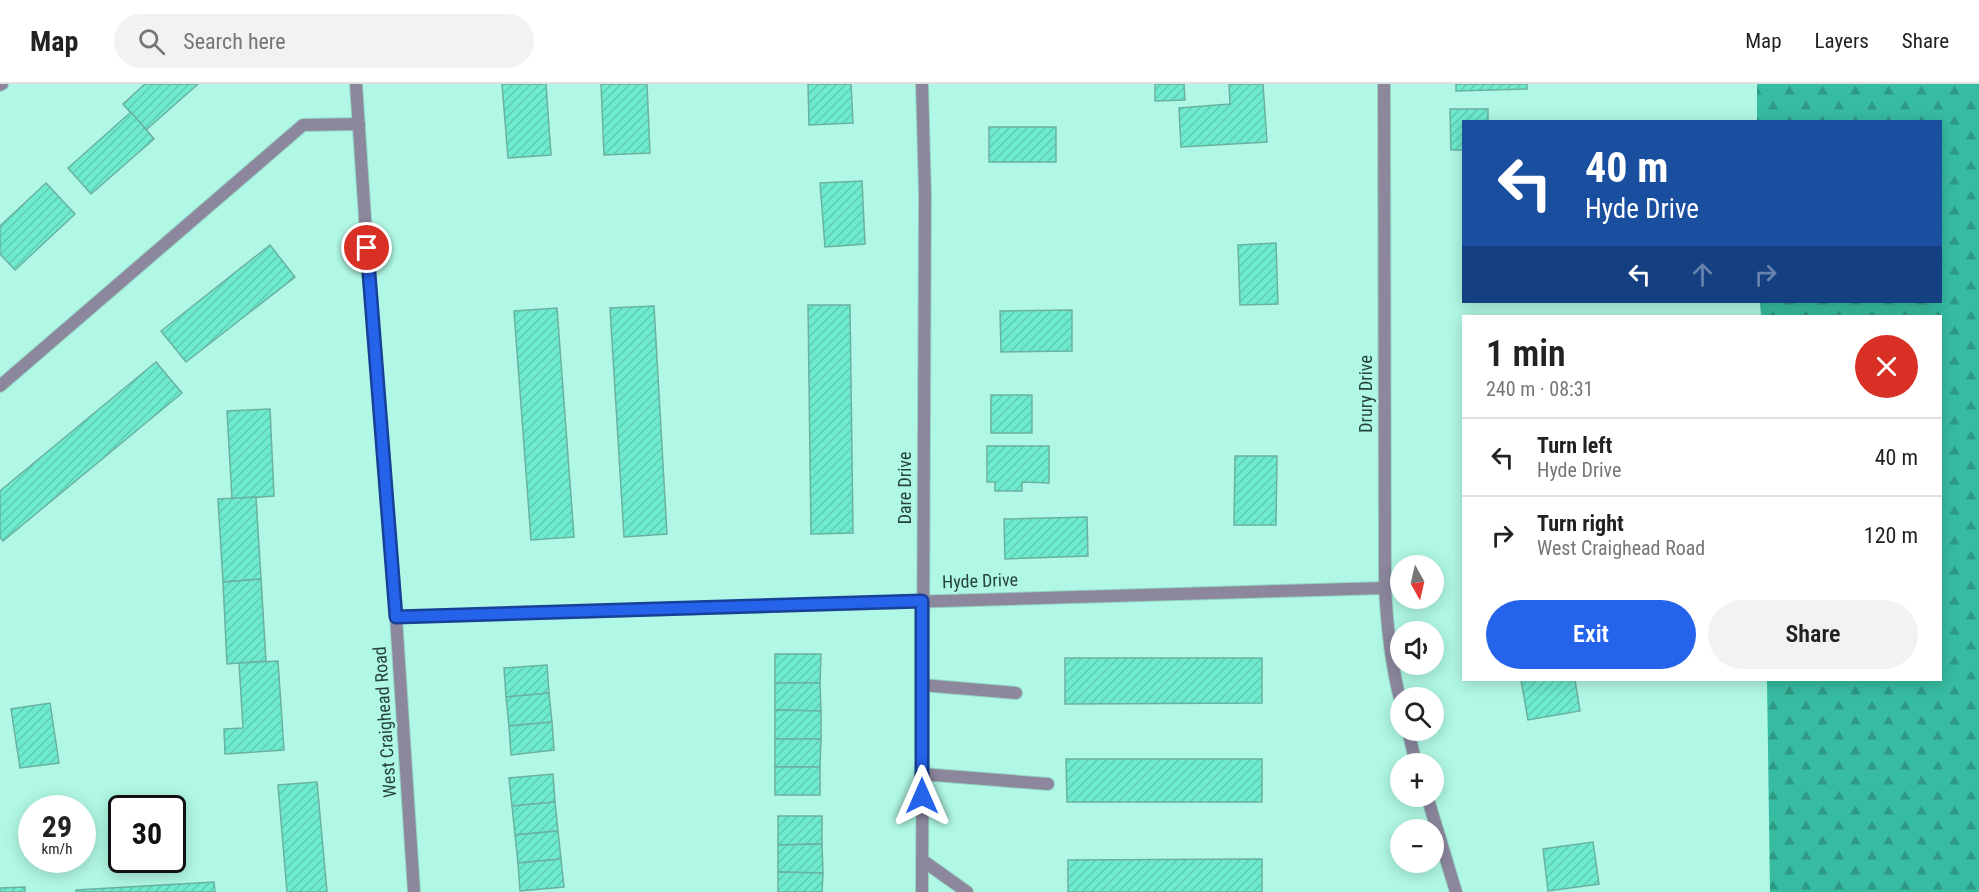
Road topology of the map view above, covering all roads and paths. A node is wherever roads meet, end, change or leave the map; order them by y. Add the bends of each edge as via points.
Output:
1 (356, 84) edge
2 (922, 84) edge
3 (1384, 84) edge
4 (358, 124) junction
5 (0, 386) edge
6 (1385, 588) junction
7 (922, 601) junction
8 (396, 617) junction
9 (922, 685) junction
10 (1397, 687) edge
11 (1016, 693) dead end
12 (922, 774) junction
13 (1047, 784) dead end
14 (1430, 807) edge
15 (922, 860) junction
16 (414, 892) edge
17 (922, 892) edge
18 (967, 892) edge
19 (1456, 892) edge

1 - 4 street, West Craighead Road
2 - 7 street, Dare Drive
3 - 6 street, Drury Drive
4 - 5 street via 303,125
4 - 8 street, West Craighead Road
6 - 7 street, Hyde Drive
6 - 10 street, Drury Drive
7 - 8 street, Hyde Drive
7 - 9 street, Dare Drive
8 - 16 street, West Craighead Road
9 - 11 street
9 - 12 street, Dare Drive
12 - 13 street
12 - 15 street, Dare Drive
14 - 19 street
15 - 17 street, Dare Drive
15 - 18 street

